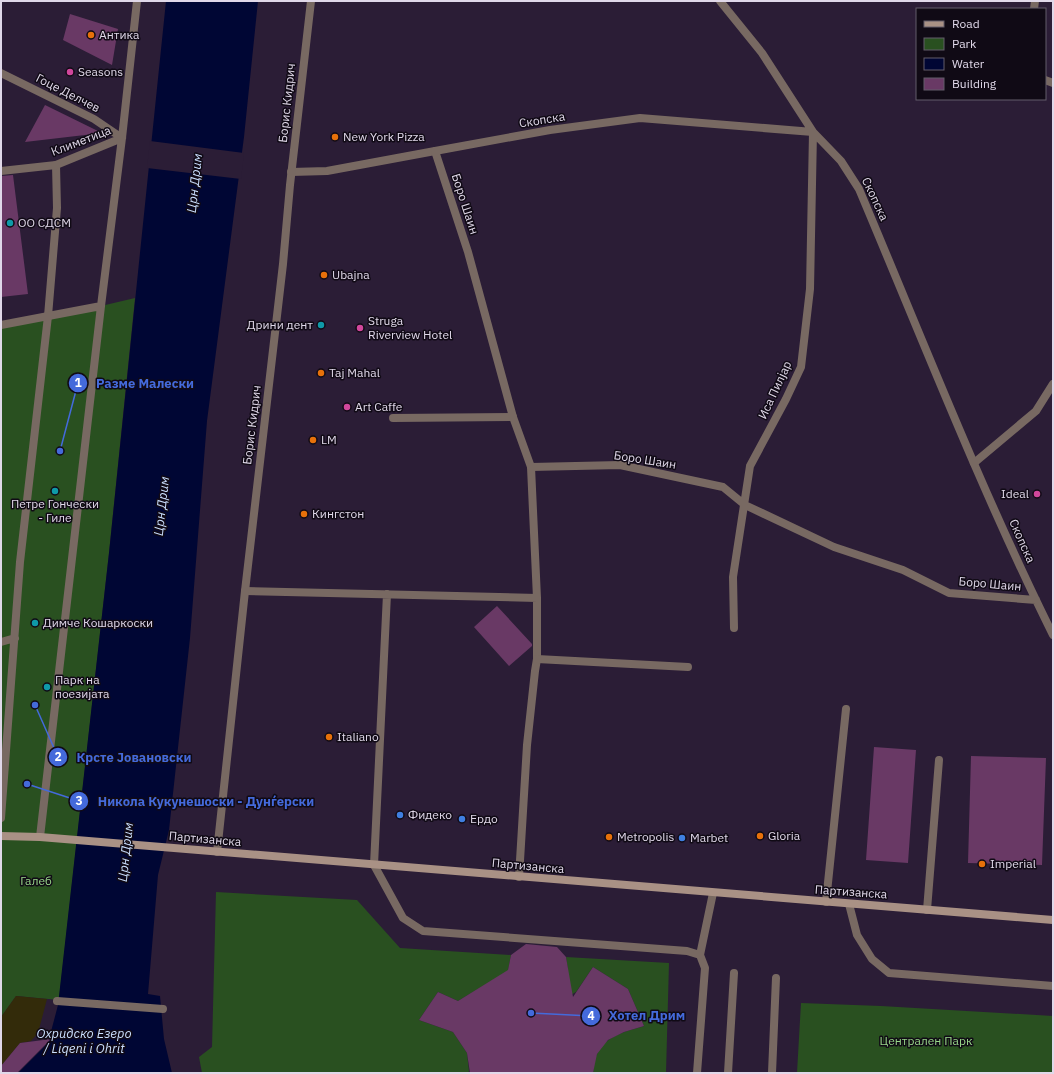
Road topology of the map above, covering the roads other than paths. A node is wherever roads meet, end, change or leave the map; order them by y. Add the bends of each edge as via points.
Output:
1 (137, 1) edge
2 (311, 1) edge
3 (720, 1) edge
4 (1, 73) edge
5 (812, 132) junction
6 (122, 138) junction
7 (435, 151) junction
8 (56, 165) junction
9 (1, 172) edge
10 (292, 172) junction
11 (101, 306) junction
12 (48, 316) junction
13 (1, 325) edge
14 (1053, 384) edge
15 (513, 417) junction
16 (393, 418) dead end
17 (974, 463) junction
18 (531, 467) junction
19 (744, 505) junction
20 (245, 591) junction
21 (387, 594) junction
22 (537, 598) junction
23 (1036, 600) junction
24 (734, 628) dead end
25 (1053, 635) edge
26 (15, 638) junction
27 (1, 642) edge
28 (538, 659) junction
29 (688, 667) dead end
30 (846, 709) dead end
31 (939, 760) dead end
32 (1, 818) edge
33 (1, 836) edge
34 (40, 838) junction
35 (216, 852) junction
36 (374, 865) junction
37 (519, 877) junction
38 (713, 893) junction
39 (826, 902) junction
40 (849, 904) junction
41 (927, 910) junction
42 (1053, 920) edge
43 (700, 955) junction
44 (734, 973) dead end
45 (776, 978) dead end
46 (1053, 986) edge
47 (57, 1001) dead end
48 (163, 1009) dead end
49 (697, 1073) edge
50 (728, 1073) edge
51 (772, 1073) edge

1 - 6 street
2 - 10 street, Борис Кидрич
3 - 5 street via 762,53
4 - 6 street, Гоце Делчев via 94,119
5 - 7 street, Скопска via 640,118 550,130
5 - 17 street, Скопска via 841,162 859,190
5 - 19 street, Иса Пилјар via 810,289 801,367 750,466
6 - 8 street, Климетица
6 - 11 street
7 - 10 street, Скопска via 327,171
7 - 15 street, Боро Шаин via 468,252
8 - 9 street, Климетица
8 - 12 street via 57,208
10 - 20 street, Борис Кидрич
11 - 12 street
11 - 34 street
12 - 13 street
12 - 26 street via 20,562
14 - 17 street via 1036,411
15 - 16 street
15 - 18 street, Боро Шаин
17 - 23 street, Скопска
18 - 19 street, Боро Шаин via 620,465 723,487
18 - 22 street
19 - 23 street, Боро Шаин via 834,547 903,570 949,593
19 - 24 street, Иса Пилјар via 733,577
20 - 21 street
20 - 35 street, Борис Кидрич
21 - 22 street
21 - 36 street
22 - 28 street
23 - 25 street, Скопска
26 - 27 street
26 - 32 street
28 - 29 street
28 - 37 street via 527,745
30 - 39 street
31 - 41 street
33 - 34 main road, Партизанска
34 - 35 main road, Партизанска
35 - 36 main road, Партизанска
36 - 37 main road, Партизанска
36 - 43 street via 403,918 423,931 687,951
37 - 38 main road, Партизанска
38 - 39 main road, Партизанска
38 - 43 street
39 - 40 main road, Партизанска
40 - 41 main road, Партизанска
40 - 46 street via 856,935 872,959 890,973
41 - 42 main road, Партизанска
43 - 49 street via 705,968
44 - 50 street
45 - 51 street
47 - 48 street

